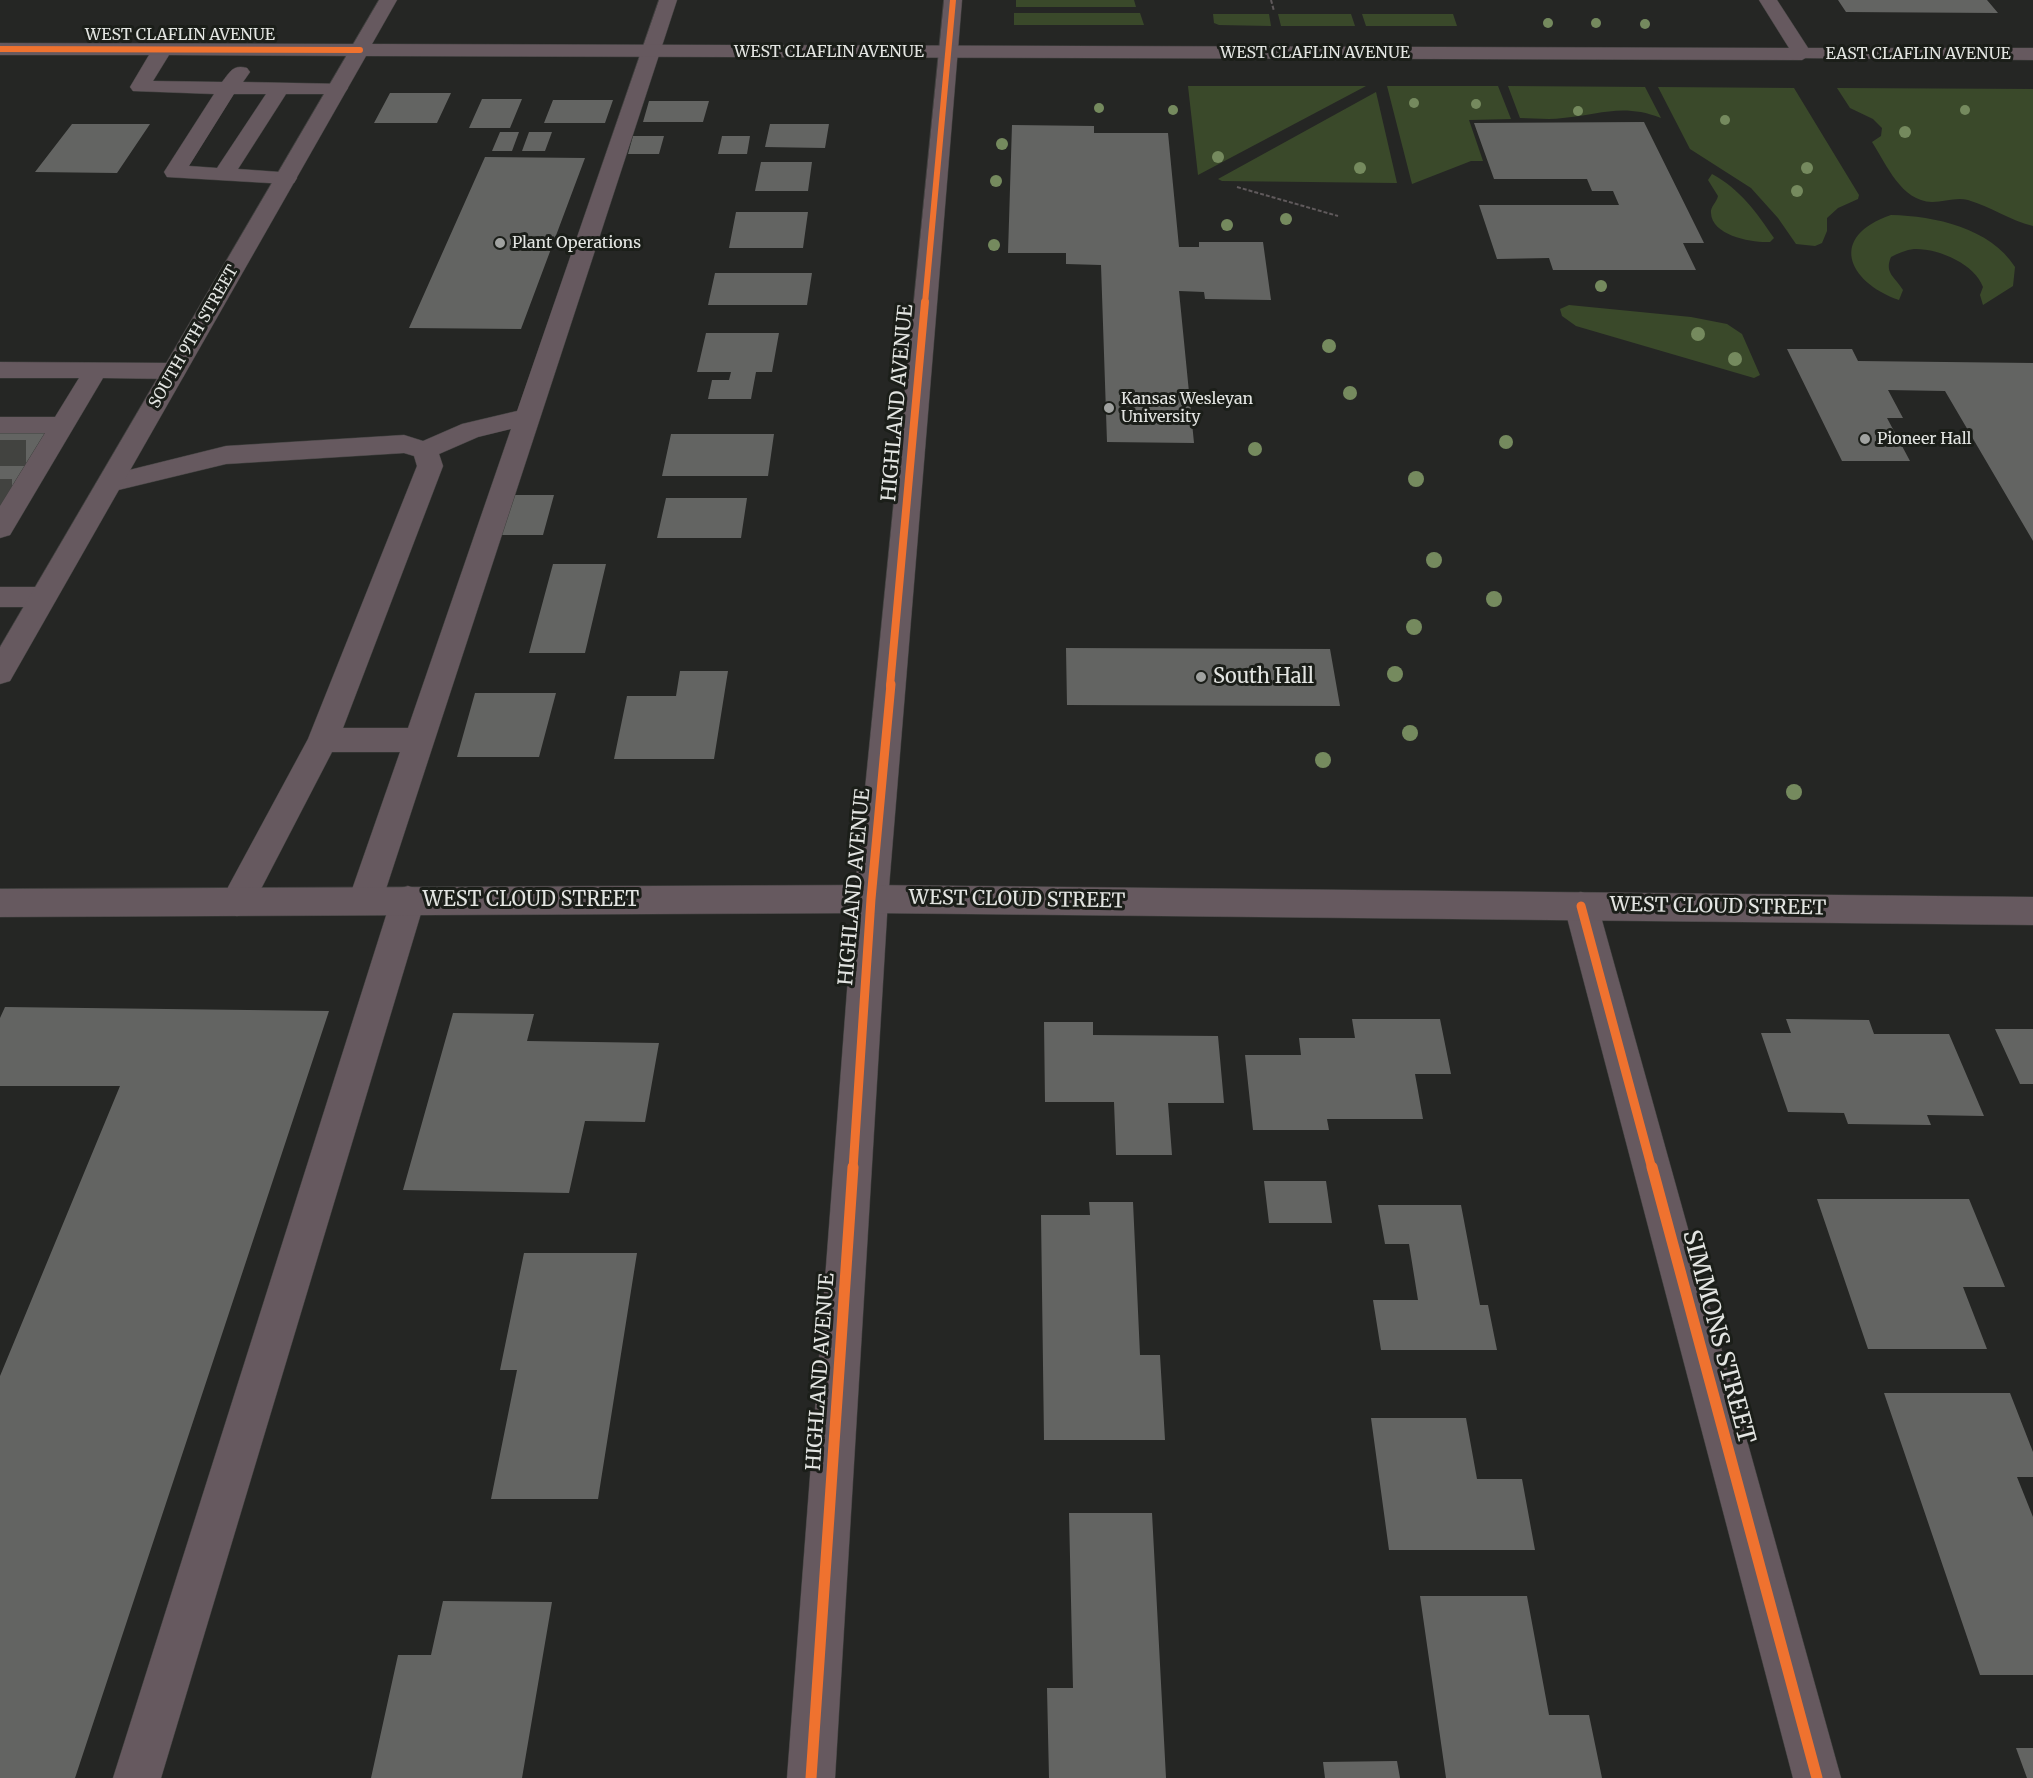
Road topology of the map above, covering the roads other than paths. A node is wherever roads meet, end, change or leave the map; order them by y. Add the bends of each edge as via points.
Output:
1 (388, 0) edge
2 (668, 0) edge
3 (953, 0) edge
4 (1768, 0) edge
5 (1, 50) edge
6 (163, 50) junction
7 (256, 50) junction
8 (360, 50) junction
9 (651, 51) junction
10 (948, 53) junction
11 (1802, 54) junction
12 (2033, 54) edge
13 (228, 88) junction
14 (280, 88) junction
15 (338, 88) junction
16 (223, 175) junction
17 (286, 178) junction
18 (8, 370) edge
19 (96, 370) junction
20 (174, 371) junction
21 (0, 392) edge
22 (528, 417) junction
23 (0, 425) edge
24 (62, 425) junction
25 (425, 450) junction
26 (110, 483) junction
27 (0, 528) edge
28 (0, 597) edge
29 (43, 597) junction
30 (0, 674) edge
31 (324, 740) junction
32 (419, 740) junction
33 (871, 899) junction
34 (408, 900) junction
35 (365, 901) junction
36 (237, 902) junction
37 (0, 903) edge
38 (1581, 906) junction
39 (2033, 911) edge
40 (137, 1778) edge
41 (811, 1778) edge
42 (1817, 1778) edge

1 - 8 main road, SOUTH 9TH STREET
2 - 9 main road
3 - 10 main road, HIGHLAND AVENUE
4 - 11 main road
5 - 6 main road, WEST CLAFLIN AVENUE
6 - 7 main road, WEST CLAFLIN AVENUE
6 - 13 main road via 140,87
7 - 8 main road, WEST CLAFLIN AVENUE
7 - 13 main road
8 - 9 main road, WEST CLAFLIN AVENUE
8 - 15 main road, SOUTH 9TH STREET
9 - 10 main road, WEST CLAFLIN AVENUE
9 - 22 main road
10 - 11 main road, WEST CLAFLIN AVENUE
10 - 33 main road, HIGHLAND AVENUE
11 - 12 main road, EAST CLAFLIN AVENUE
13 - 14 main road
13 - 16 main road via 174,172
14 - 15 main road
14 - 16 main road
15 - 17 main road, SOUTH 9TH STREET
16 - 17 main road
17 - 20 main road, SOUTH 9TH STREET
18 - 19 main road
18 - 21 main road
19 - 20 main road
19 - 24 main road
20 - 26 main road, SOUTH 9TH STREET
22 - 25 main road via 471,430
22 - 32 main road
23 - 24 main road
24 - 27 main road via 40,453
25 - 26 main road via 404,444 226,455
25 - 31 main road via 430,466
26 - 29 main road, SOUTH 9TH STREET
28 - 29 main road
29 - 30 main road, SOUTH 9TH STREET
31 - 32 main road
31 - 36 main road
32 - 35 main road
33 - 34 main road, WEST CLOUD STREET
33 - 38 main road, WEST CLOUD STREET
33 - 41 main road, HIGHLAND AVENUE
34 - 35 main road, WEST CLOUD STREET
34 - 40 main road
35 - 36 main road, WEST CLOUD STREET
36 - 37 main road, WEST CLOUD STREET
38 - 39 main road, WEST CLOUD STREET
38 - 42 main road, SIMMONS STREET

